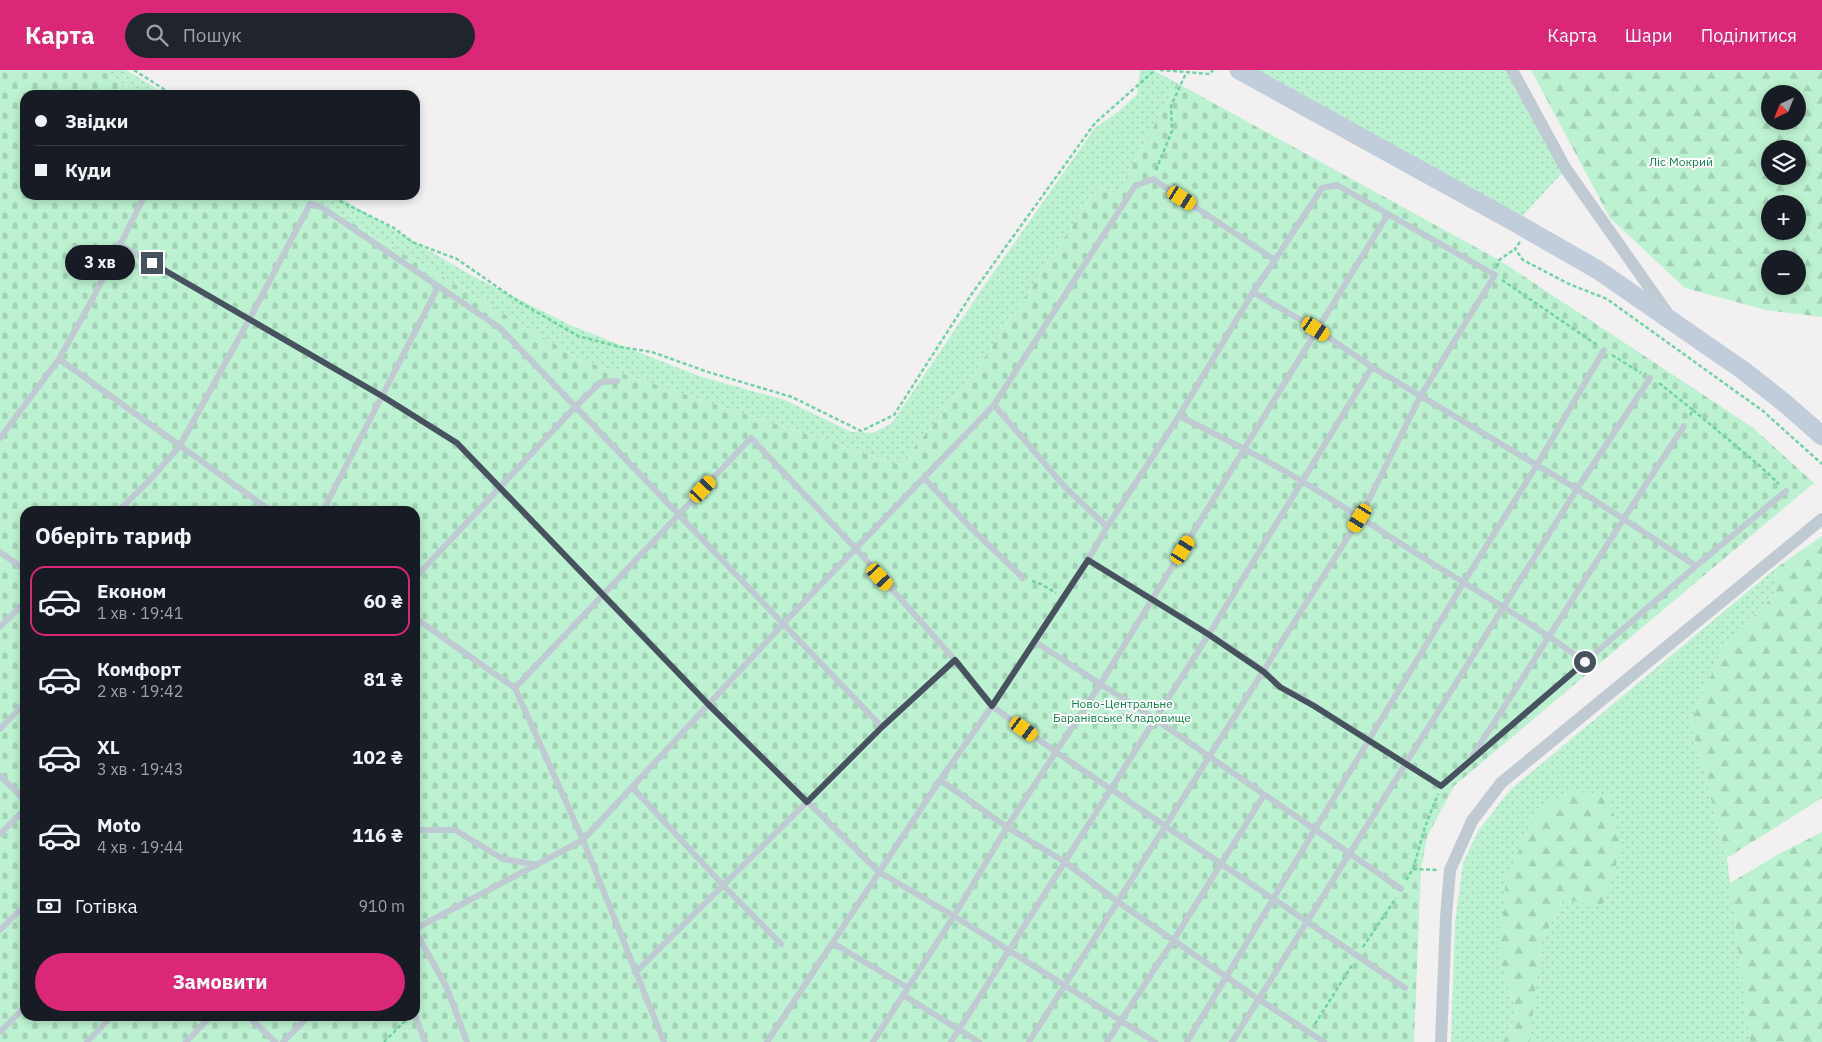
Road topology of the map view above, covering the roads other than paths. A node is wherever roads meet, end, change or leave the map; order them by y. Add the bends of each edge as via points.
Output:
1 (1239, 70) edge
2 (1512, 70) edge
3 (141, 200) edge
4 (1388, 214) junction
5 (119, 244) junction
6 (1274, 260) junction
7 (438, 287) junction
8 (1253, 292) junction
9 (249, 320) junction
10 (1675, 324) junction
11 (1316, 329) junction
12 (1604, 350) dead end
13 (59, 359) junction
14 (1372, 367) junction
15 (1650, 378) dead end
16 (617, 381) dead end
17 (382, 396) junction
18 (1421, 396) junction
19 (994, 405) junction
20 (576, 406) junction
21 (1179, 416) junction
22 (1684, 426) dead end
23 (1822, 436) edge
24 (0, 438) edge
25 (179, 446) junction
26 (1245, 449) junction
27 (1537, 465) junction
28 (924, 478) junction
29 (1302, 481) junction
30 (500, 489) junction
31 (1577, 489) junction
32 (1786, 491) road end
33 (123, 506) edge
34 (264, 506) edge
35 (326, 506) edge
36 (679, 515) junction
37 (1360, 518) junction
38 (1623, 518) junction
39 (1822, 519) edge
40 (1107, 527) junction
41 (856, 549) junction
42 (0, 552) edge
43 (1088, 560) junction
44 (20, 566) edge
45 (1696, 566) junction
46 (420, 573) edge
47 (1023, 578) road end
48 (1464, 582) junction
49 (603, 594) junction
50 (1152, 600) junction
51 (1504, 606) junction
52 (20, 607) edge
53 (420, 622) edge
54 (783, 624) junction
55 (0, 627) edge
56 (1208, 634) junction
57 (1550, 636) junction
58 (1035, 642) junction
59 (955, 660) junction
60 (1585, 662) junction
61 (1264, 672) junction
62 (1101, 683) junction
63 (515, 688) junction
64 (708, 704) junction
65 (992, 706) junction
66 (20, 708) edge
67 (1155, 718) junction
68 (882, 727) junction
69 (0, 729) edge
70 (1370, 740) junction
71 (1056, 752) junction
72 (1209, 757) junction
73 (1468, 762) junction
74 (1406, 765) junction
75 (0, 776) edge
76 (940, 780) junction
77 (632, 788) junction
78 (1111, 788) junction
79 (20, 795) edge
80 (1264, 795) junction
81 (807, 802) junction
82 (20, 814) edge
83 (1007, 827) junction
84 (1166, 827) junction
85 (420, 830) edge
86 (1315, 830) junction
87 (0, 834) edge
88 (583, 840) junction
89 (1350, 854) junction
90 (1065, 862) junction
91 (537, 865) junction
92 (1222, 865) junction
93 (879, 872) junction
94 (723, 885) junction
95 (1401, 889) road end
96 (1273, 899) junction
97 (1118, 902) junction
98 (20, 910) edge
99 (954, 916) junction
100 (1307, 922) junction
101 (420, 927) edge
102 (0, 930) edge
103 (420, 939) edge
104 (1173, 941) junction
105 (833, 942) junction
106 (781, 944) dead end
107 (1009, 951) junction
108 (635, 973) junction
109 (1227, 977) junction
110 (1066, 985) junction
111 (908, 988) junction
112 (1405, 988) dead end
113 (903, 995) junction
114 (1260, 1000) junction
115 (20, 1012) edge
116 (1121, 1020) junction
117 (107, 1021) edge
118 (206, 1021) edge
119 (253, 1021) edge
120 (304, 1021) edge
121 (417, 1021) edge
122 (959, 1030) junction
123 (0, 1032) edge
124 (87, 1042) edge
125 (186, 1042) edge
126 (275, 1042) edge
127 (283, 1042) edge
128 (425, 1042) edge
129 (467, 1042) edge
130 (664, 1042) edge
131 (767, 1042) edge
132 (873, 1042) edge
133 (951, 1042) edge
134 (979, 1042) edge
135 (1029, 1042) edge
136 (1107, 1042) edge
137 (1155, 1042) edge
138 (1187, 1042) edge
139 (1232, 1042) edge
140 (1324, 1042) edge
141 (1441, 1042) edge

1 - 10 main road via 1598,270
2 - 10 street via 1566,169
3 - 5 lane
4 - 6 lane via 1337,185 1322,188
4 - 11 lane
4 - 18 lane via 1495,275
5 - 9 lane
5 - 13 lane
6 - 8 lane
6 - 19 lane via 1153,180 1135,186
7 - 9 lane via 342,220 310,204
7 - 17 lane
7 - 20 lane via 500,328
8 - 11 lane
8 - 21 lane
9 - 17 lane
9 - 25 lane
10 - 23 main road via 1744,371
11 - 14 lane
11 - 26 lane
12 - 27 lane
13 - 24 lane
13 - 25 lane
14 - 18 lane
14 - 29 lane
15 - 31 lane
16 - 20 lane via 601,382
17 - 30 lane via 457,443
17 - 35 lane
18 - 27 lane
18 - 37 lane
19 - 28 lane
19 - 40 lane via 1064,487
20 - 30 lane
20 - 36 lane
21 - 26 lane
21 - 40 lane
22 - 38 lane
25 - 33 lane
25 - 34 lane
26 - 29 lane
26 - 50 lane
27 - 31 lane
27 - 48 lane
28 - 41 lane
28 - 47 lane
29 - 37 lane
29 - 56 lane
30 - 46 lane
30 - 49 lane
31 - 38 lane
31 - 51 lane
32 - 45 lane
36 - 41 lane via 751,438
36 - 49 lane
36 - 54 lane
37 - 48 lane
37 - 61 lane
38 - 45 lane
38 - 57 lane
39 - 141 street via 1501,783 1472,821 1450,870
40 - 43 lane
41 - 54 lane
41 - 59 lane
42 - 44 lane
43 - 50 lane
43 - 58 lane
45 - 60 lane
48 - 51 lane
48 - 70 lane
49 - 63 lane
49 - 64 lane
50 - 56 lane
50 - 62 lane
51 - 57 lane
51 - 74 lane
52 - 55 lane
53 - 63 lane
54 - 64 lane
54 - 68 lane
56 - 61 lane
56 - 67 lane
57 - 60 lane
57 - 73 lane
58 - 62 lane
58 - 65 lane
59 - 65 lane
59 - 68 lane
60 - 73 lane
61 - 70 lane via 1280,687
61 - 72 lane
62 - 67 lane
62 - 71 lane
63 - 88 lane
64 - 77 lane
64 - 81 lane
65 - 71 lane
65 - 76 lane
66 - 69 lane
67 - 72 lane
67 - 78 lane
68 - 81 lane
70 - 74 lane
70 - 86 lane
71 - 78 lane
71 - 83 lane
72 - 80 lane
72 - 84 lane
73 - 74 lane via 1441,786
74 - 89 lane
75 - 79 lane
76 - 83 lane
76 - 93 lane
77 - 88 lane
77 - 94 lane
78 - 84 lane
78 - 90 lane
80 - 86 lane
80 - 92 lane
81 - 93 lane
81 - 94 lane
82 - 87 lane
83 - 90 lane
83 - 99 lane
84 - 92 lane
84 - 97 lane
85 - 91 lane via 455,830 503,859
86 - 89 lane
86 - 96 lane
88 - 91 lane
88 - 108 lane
89 - 95 lane
89 - 100 lane
90 - 97 lane
90 - 107 lane
91 - 101 lane
92 - 96 lane
92 - 104 lane
93 - 99 lane
93 - 105 lane
94 - 106 lane
94 - 108 lane
96 - 100 lane
96 - 109 lane
97 - 104 lane
97 - 110 lane
98 - 102 lane
99 - 107 lane
99 - 111 lane
100 - 112 lane
100 - 114 lane
103 - 129 lane via 447,988
104 - 109 lane
104 - 116 lane
105 - 111 lane
105 - 131 lane
107 - 110 lane
107 - 122 lane
108 - 130 lane
109 - 114 lane
109 - 138 lane
110 - 116 lane
110 - 135 lane
111 - 113 lane
113 - 122 lane
113 - 132 lane
114 - 139 lane
114 - 140 lane
115 - 123 lane
116 - 136 lane
116 - 137 lane
117 - 124 lane
118 - 125 lane
119 - 126 lane
120 - 127 lane
121 - 128 lane
122 - 133 lane
122 - 134 lane

